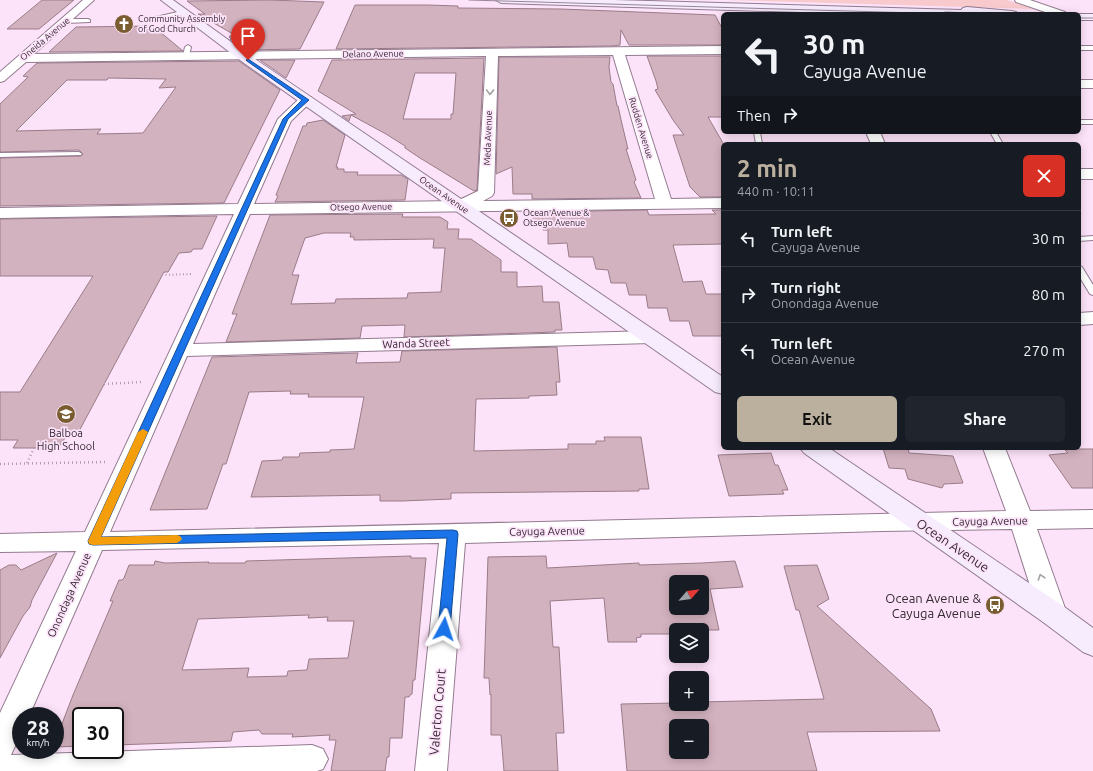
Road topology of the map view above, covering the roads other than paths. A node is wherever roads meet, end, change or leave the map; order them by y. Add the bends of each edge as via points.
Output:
1 (89, 0) edge
2 (166, 0) edge
3 (501, 0) edge
4 (1020, 0) edge
5 (618, 2) edge
6 (784, 12) edge
7 (829, 12) edge
8 (996, 12) edge
9 (1055, 12) edge
10 (182, 13) junction
11 (1081, 17) edge
12 (1093, 17) edge
13 (150, 19) dead end
14 (66, 21) junction
15 (88, 21) dead end
16 (1081, 48) edge
17 (1093, 48) edge
18 (721, 50) edge
19 (618, 52) junction
20 (492, 53) junction
21 (243, 56) junction
22 (22, 58) junction
23 (0, 78) edge
24 (1081, 84) edge
25 (1093, 84) edge
26 (306, 100) junction
27 (1081, 122) edge
28 (1093, 122) edge
29 (79, 154) dead end
30 (0, 155) edge
31 (1081, 174) edge
32 (1093, 174) edge
33 (721, 203) edge
34 (664, 204) junction
35 (459, 206) junction
36 (244, 210) junction
37 (0, 214) edge
38 (1093, 238) edge
39 (1081, 239) edge
40 (1081, 272) edge
41 (1093, 292) edge
42 (1093, 318) edge
43 (1081, 319) edge
44 (651, 337) junction
45 (180, 350) junction
46 (721, 386) edge
47 (815, 450) edge
48 (995, 450) edge
49 (1093, 519) edge
50 (1022, 521) junction
51 (919, 522) junction
52 (453, 534) junction
53 (93, 541) junction
54 (0, 543) edge
55 (1053, 614) junction
56 (1093, 644) edge
57 (0, 746) edge
58 (312, 759) dead end
59 (0, 770) edge
60 (431, 771) edge

1 - 14 street, Oneida Avenue
2 - 10 main road, Ocean Avenue
3 - 5 main road
4 - 9 street
5 - 6 main road
7 - 8 main road via 840,6
10 - 13 lane
10 - 21 main road, Ocean Avenue
11 - 12 main road
14 - 15 lane
14 - 22 street, Oneida Avenue
16 - 17 lane
18 - 19 street, Delano Avenue
19 - 20 street, Delano Avenue
19 - 34 street, Rudden Avenue
20 - 21 street, Delano Avenue
20 -> 35 street, Meda Avenue via 486,193
21 - 22 street, Delano Avenue via 187,52
21 - 26 main road, Ocean Avenue
22 - 23 street, Oneida Avenue
24 - 25 street
26 - 35 main road, Ocean Avenue
26 - 36 street, Onondaga Avenue via 286,119
27 - 28 lane
29 - 30 lane
31 - 32 street
33 - 34 street, Otsego Avenue
34 - 35 street, Otsego Avenue
35 - 36 street, Otsego Avenue
35 - 44 main road, Ocean Avenue
36 - 37 street, Otsego Avenue
36 - 45 street, Onondaga Avenue
38 - 39 lane
40 - 41 lane
42 - 43 street
44 - 45 street, Wanda Street
44 - 46 main road, Ocean Avenue
45 - 53 street, Onondaga Avenue
47 - 51 main road, Ocean Avenue
48 - 50 street
49 - 50 street, Cayuga Avenue
50 - 51 street, Cayuga Avenue
55 -> 50 street
51 - 52 street, Cayuga Avenue
51 - 55 main road, Ocean Avenue
52 - 53 street, Cayuga Avenue
52 - 60 street, Valerton Court
53 - 54 street, Cayuga Avenue
53 - 57 street, Onondaga Avenue
55 - 56 main road, Ocean Avenue
58 - 59 street

